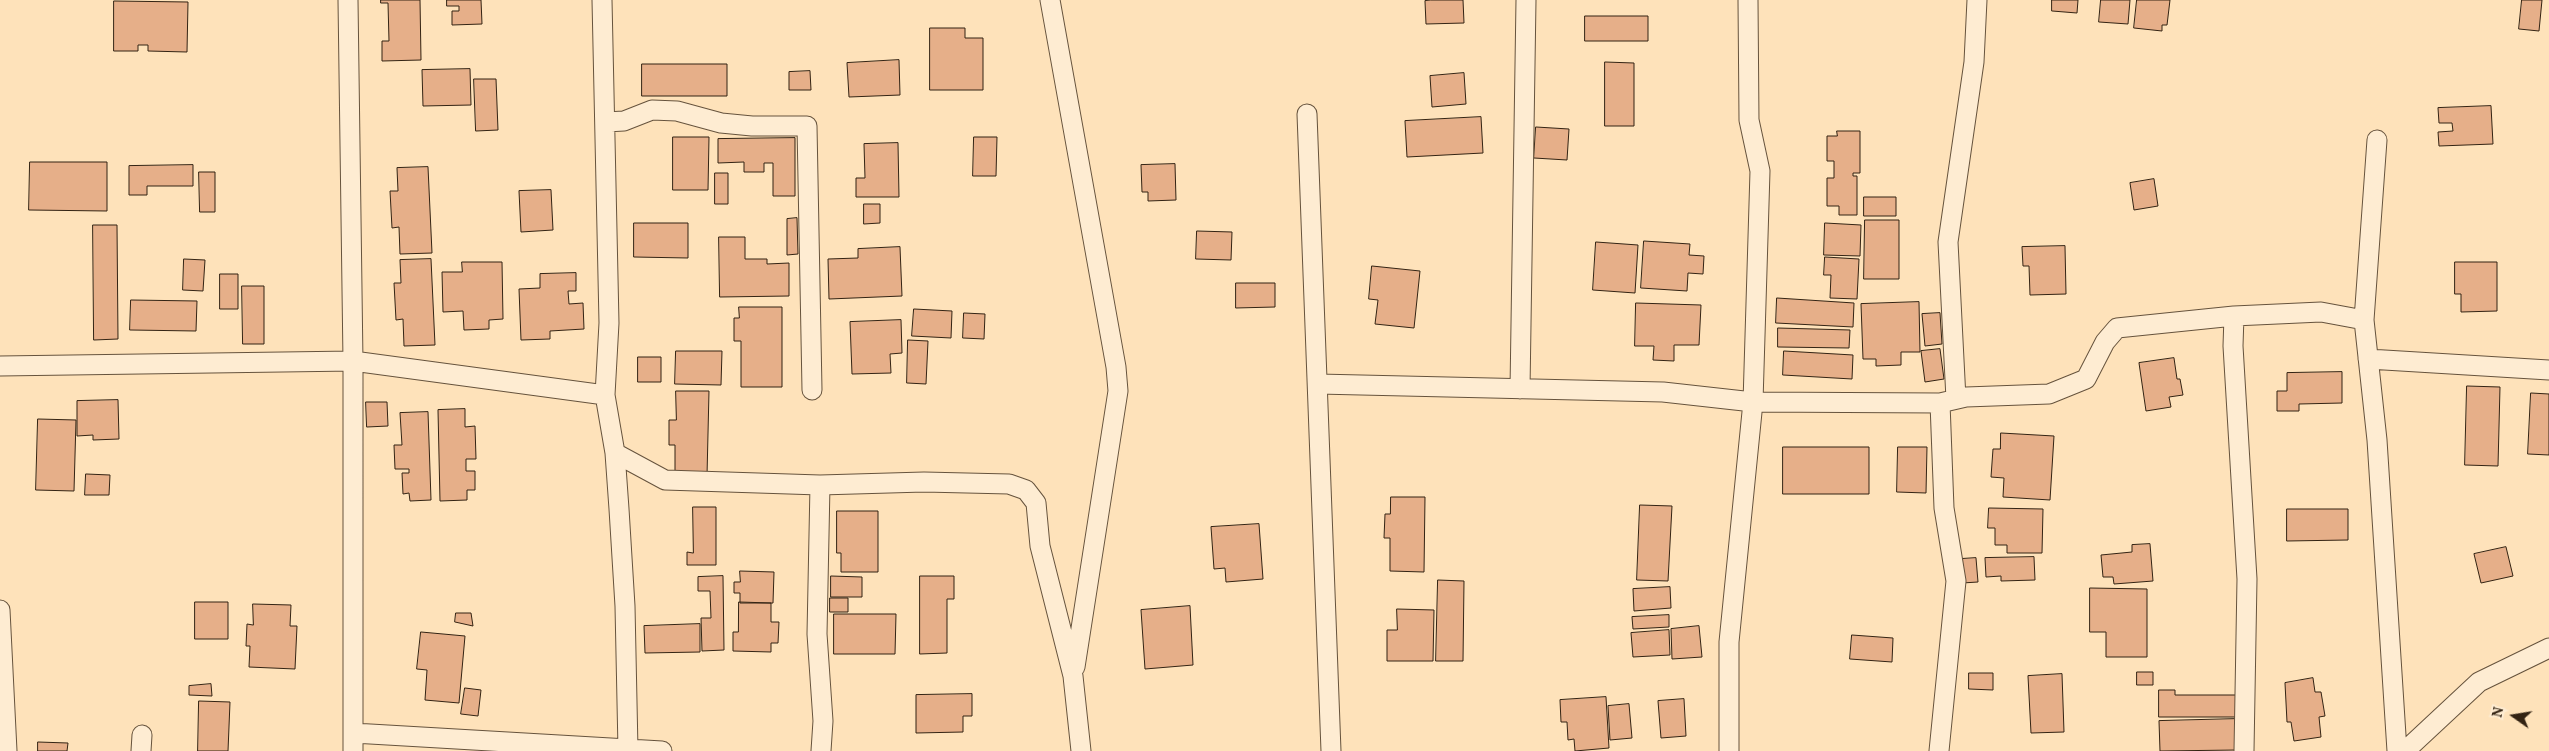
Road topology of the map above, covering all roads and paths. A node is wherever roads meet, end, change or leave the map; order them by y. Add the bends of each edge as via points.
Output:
1 (348, 0) edge
2 (602, 0) edge
3 (1050, 0) edge
4 (1526, 0) edge
5 (1748, 0) edge
6 (1977, 0) edge
7 (1307, 114) dead end
8 (606, 122) junction
9 (2377, 140) dead end
10 (2234, 316) junction
11 (2364, 320) junction
12 (2368, 359) junction
13 (353, 361) junction
14 (0, 366) edge
15 (2549, 370) edge
16 (1318, 384) junction
17 (1520, 389) junction
18 (812, 390) dead end
19 (605, 395) junction
20 (1948, 401) junction
21 (1753, 402) junction
22 (615, 453) junction
23 (820, 485) junction
24 (0, 610) edge
25 (2549, 648) edge
26 (1073, 676) junction
27 (353, 742) edge
28 (628, 750) junction
29 (7, 751) edge
30 (662, 751) edge
31 (822, 751) edge
32 (1081, 751) edge
33 (1331, 751) edge
34 (1730, 751) edge
35 (1939, 751) edge
36 (2244, 751) edge
37 (2397, 751) edge
38 (2405, 751) edge

1 - 13 street
2 - 8 street
3 - 26 street via 1118,391
4 - 17 street
5 - 21 street via 1749,120 1760,171
6 - 20 street via 1974,62 1948,242
7 - 16 street
8 - 18 street via 624,121 652,110 677,111 721,123 806,126
8 - 19 street via 609,323
9 - 11 street
10 - 11 street via 2321,312
10 - 20 street via 2118,328 2104,342 2086,379 2049,394
10 - 36 street via 2247,579
11 - 12 street
12 - 15 street
12 - 37 street via 2377,440
13 - 14 street
13 - 19 street
13 - 27 street
16 - 17 street
16 - 33 street
17 - 21 street via 1663,392
19 - 22 street
20 - 21 street
20 - 35 street via 1944,508 1956,582
21 - 34 street via 1729,642
22 - 23 street via 665,480
22 - 28 street via 625,606
23 - 26 street via 1009,484 1026,490 1036,503 1040,546
23 - 31 street via 817,634
24 - 29 street
25 - 38 street via 2479,682
26 - 32 street
27 - 28 street
28 - 30 street

